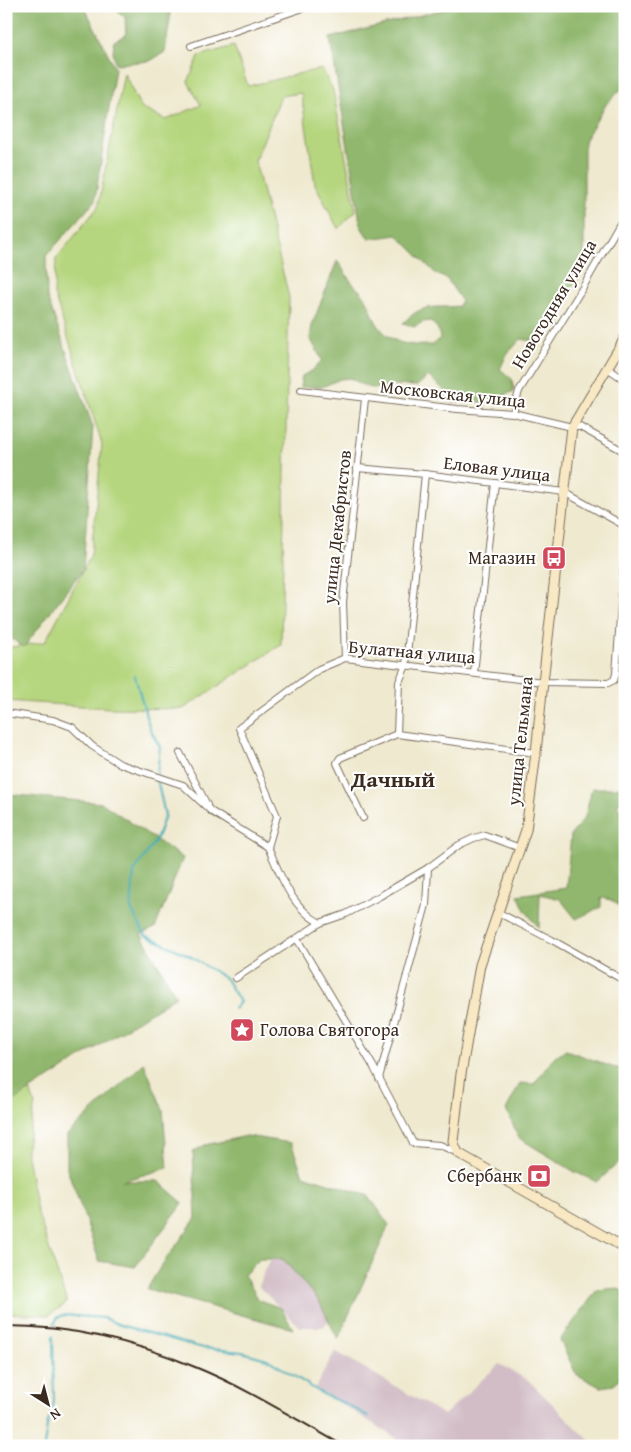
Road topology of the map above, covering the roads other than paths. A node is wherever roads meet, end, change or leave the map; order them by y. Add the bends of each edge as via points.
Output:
1 (310, 6) edge
2 (191, 46) dead end
3 (625, 214) edge
4 (625, 338) edge
5 (607, 368) junction
6 (625, 380) edge
7 (301, 390) dead end
8 (365, 399) junction
9 (513, 413) junction
10 (572, 428) junction
11 (625, 452) edge
12 (357, 468) junction
13 (425, 474) junction
14 (495, 483) junction
15 (564, 492) junction
16 (625, 526) edge
17 (625, 547) edge
18 (345, 658) junction
19 (406, 665) junction
20 (474, 673) junction
21 (543, 682) junction
22 (6, 713) edge
23 (397, 734) junction
24 (180, 753) dead end
25 (536, 753) junction
26 (212, 812) junction
27 (362, 818) dead end
28 (268, 847) junction
29 (520, 848) junction
30 (428, 868) junction
31 (497, 912) junction
32 (320, 923) junction
33 (297, 939) junction
34 (236, 978) dead end
35 (625, 981) edge
36 (379, 1078) junction
37 (458, 1153) junction
38 (625, 1248) edge

1 - 2 street
3 - 9 street, Новогодняя улица via 519,391
4 - 5 street, улица Тельмана
5 - 6 street
5 - 10 street, улица Тельмана
7 - 8 street, Московская улица
8 - 9 street, Московская улица
8 - 12 street, улица Декабристов
9 - 10 street, Московская улица
10 - 11 street, Московская улица via 580,427
10 - 15 street, улица Тельмана
12 - 13 street, Еловая улица
12 - 18 street, улица Декабристов via 343,602
13 - 14 street, Еловая улица
13 - 19 street
14 - 15 street, Еловая улица
14 - 20 street
15 - 16 street, Еловая улица
15 - 21 street, улица Тельмана
17 - 21 street, Булатная улица via 614,680 608,683
18 - 19 street, Булатная улица
18 - 28 street, Булатная улица via 319,669 239,728 277,816
19 - 20 street, Булатная улица
19 - 23 street via 399,682
20 - 21 street, Булатная улица
21 - 25 street, улица Тельмана
22 - 26 street via 53,720 72,727 92,746 120,764 183,785
23 - 25 street
23 - 27 street via 340,758 337,763
24 - 26 street
25 - 29 street, улица Тельмана via 526,830
26 - 28 street
28 - 32 street via 297,905
29 - 30 street via 485,835 479,836 459,845
29 - 31 street, улица Тельмана
30 - 32 street via 346,914
30 - 36 street via 426,905
31 - 35 street
31 - 37 street, улица Тельмана via 480,965 460,1074 453,1141
32 - 33 street
33 - 34 street
33 - 36 street
36 - 37 street via 413,1143 440,1145
37 - 38 street

